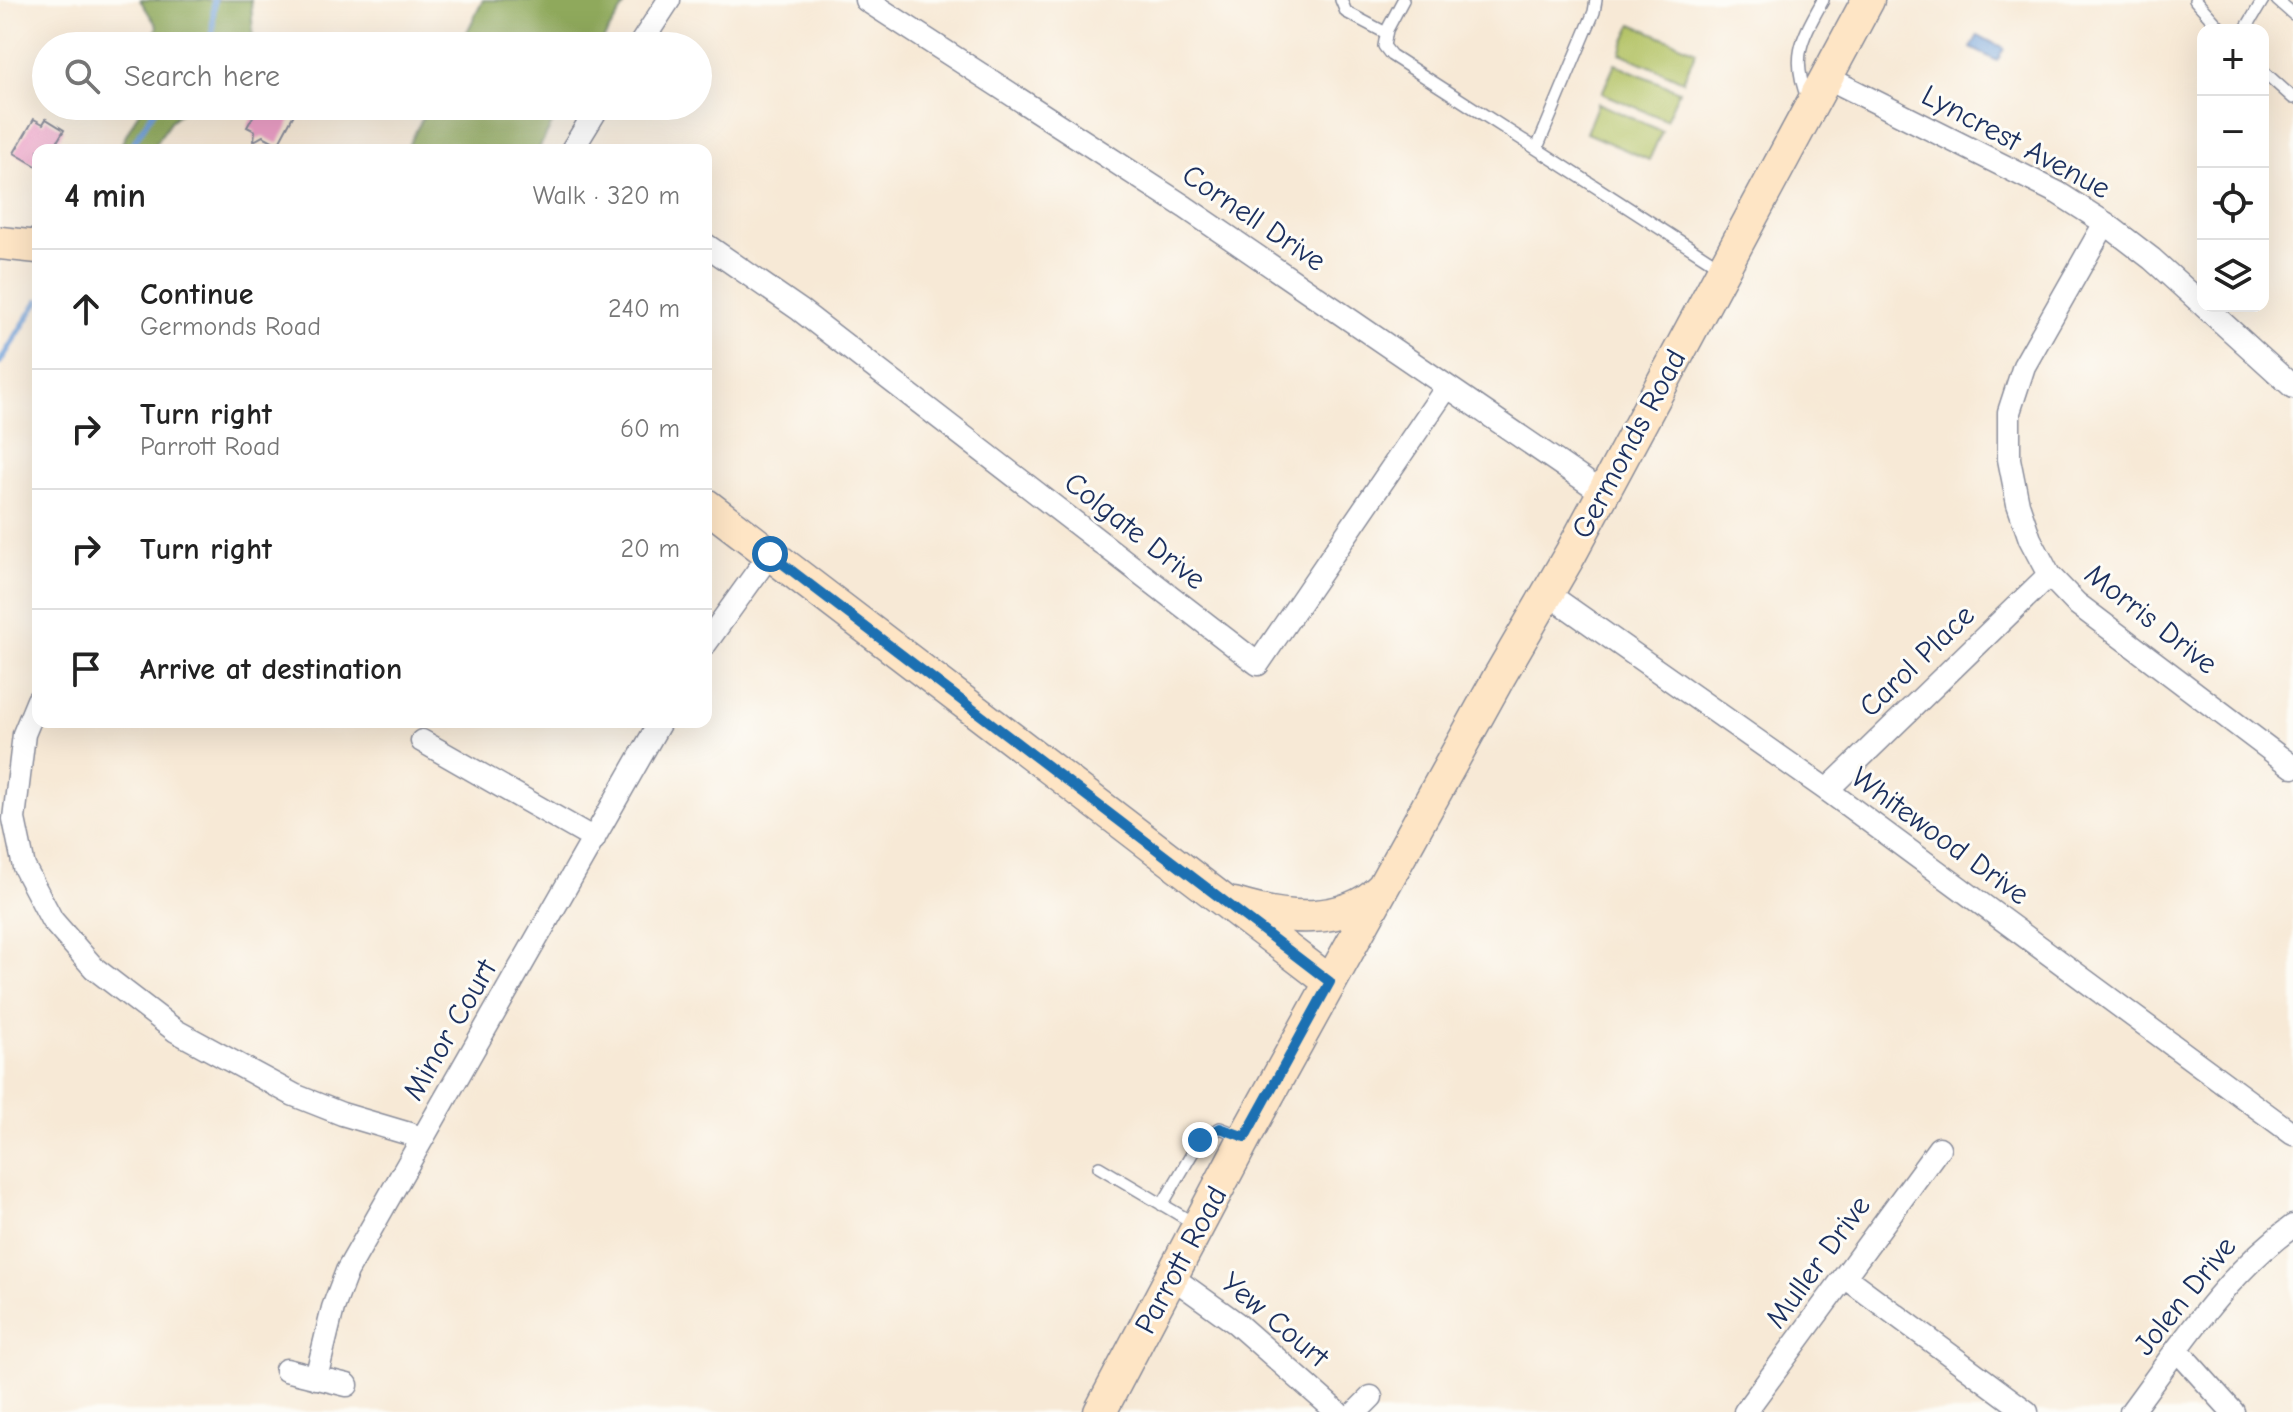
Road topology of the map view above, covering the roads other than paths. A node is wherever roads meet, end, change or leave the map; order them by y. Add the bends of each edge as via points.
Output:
1 (669, 0) edge
2 (866, 0) edge
3 (1341, 0) edge
4 (1403, 0) edge
5 (1596, 0) edge
6 (1823, 0) edge
7 (1868, 0) edge
8 (2195, 0) edge
9 (2263, 0) edge
10 (2277, 0) edge
11 (2293, 14) edge
12 (2217, 24) edge
13 (2249, 24) edge
14 (648, 32) edge
15 (1386, 33) junction
16 (2269, 76) edge
17 (1828, 78) junction
18 (2293, 98) edge
19 (1811, 108) junction
20 (590, 120) edge
21 (576, 144) edge
22 (1537, 148) junction
23 (2105, 223) junction
24 (0, 243) edge
25 (32, 246) edge
26 (712, 249) edge
27 (1724, 270) junction
28 (2197, 300) edge
29 (2210, 312) edge
30 (1447, 387) junction
31 (2293, 387) edge
32 (1603, 493) junction
33 (712, 510) edge
34 (770, 554) junction
35 (2049, 575) junction
36 (1547, 593) junction
37 (712, 635) edge
38 (32, 715) edge
39 (657, 728) edge
40 (422, 741) dead end
41 (2293, 767) edge
42 (1827, 790) junction
43 (594, 839) junction
44 (1385, 885) junction
45 (1216, 897) junction
46 (1330, 982) junction
47 (2293, 1134) edge
48 (1245, 1137) junction
49 (423, 1138) junction
50 (1939, 1148) dead end
51 (1099, 1167) dead end
52 (1162, 1205) junction
53 (1199, 1226) junction
54 (2293, 1226) edge
55 (1172, 1277) junction
56 (1845, 1277) junction
57 (2177, 1350) junction
58 (286, 1370) dead end
59 (316, 1378) junction
60 (347, 1385) dead end
61 (1100, 1412) edge
62 (1337, 1412) edge
63 (1745, 1412) edge
64 (2027, 1412) edge
65 (2131, 1412) edge
66 (2233, 1412) edge

1 - 14 street
2 - 30 street, Cornell Drive via 1185,207
3 - 15 lane via 1346,12
4 - 15 lane
5 - 22 lane
6 - 19 lane via 1799,50 1801,81
7 - 17 street, Germonds Road
8 - 12 lane
9 - 13 lane
10 - 11 lane
15 - 22 lane via 1384,46 1391,55
16 - 18 lane
17 - 19 street, Germonds Road
17 - 23 street, Lyncrest Avenue via 2058,193
19 - 27 street, Germonds Road
20 - 21 street
22 - 27 lane
23 - 28 street, Lyncrest Avenue
23 - 35 street, Morris Drive via 2024,366 2009,412 2009,459 2018,504
24 - 25 street
26 - 30 street, Colgate Drive via 789,301 1258,664
27 - 32 street, Germonds Road
29 - 31 street, Lyncrest Avenue
30 - 32 street, Cornell Drive
32 - 36 street, Germonds Road
33 - 34 street, Germonds Road
34 - 37 street
34 - 45 street, Germonds Road
35 - 41 street, Morris Drive via 2076,603
35 - 42 street, Carol Place
36 - 42 street, Whitewood Drive
36 - 44 street, Germonds Road
38 - 49 street via 24,734 14,819 24,867 52,920 94,968 176,1031 294,1095
39 - 43 street, Minor Court
40 - 43 street
42 - 47 street, Whitewood Drive
43 - 49 street, Minor Court
44 - 45 street, Germonds Road via 1355,906 1308,917 1268,913
44 - 46 street, Germonds Road
45 - 46 street, Germonds Road
46 - 48 street, Parrott Road
48 - 52 lane via 1220,1128 1200,1140
48 - 53 street, Parrott Road
49 - 59 street, Minor Court via 342,1283
50 - 56 street, Muller Drive
51 - 52 lane
52 - 53 lane
53 - 55 street, Parrott Road
54 - 57 street, Jolen Drive via 2234,1279
55 - 61 street, Parrott Road
55 - 62 street, Yew Court via 1236,1323
56 - 63 street, Muller Drive
56 - 64 street
57 - 65 street, Jolen Drive
57 - 66 street
58 - 59 street
59 - 60 street

